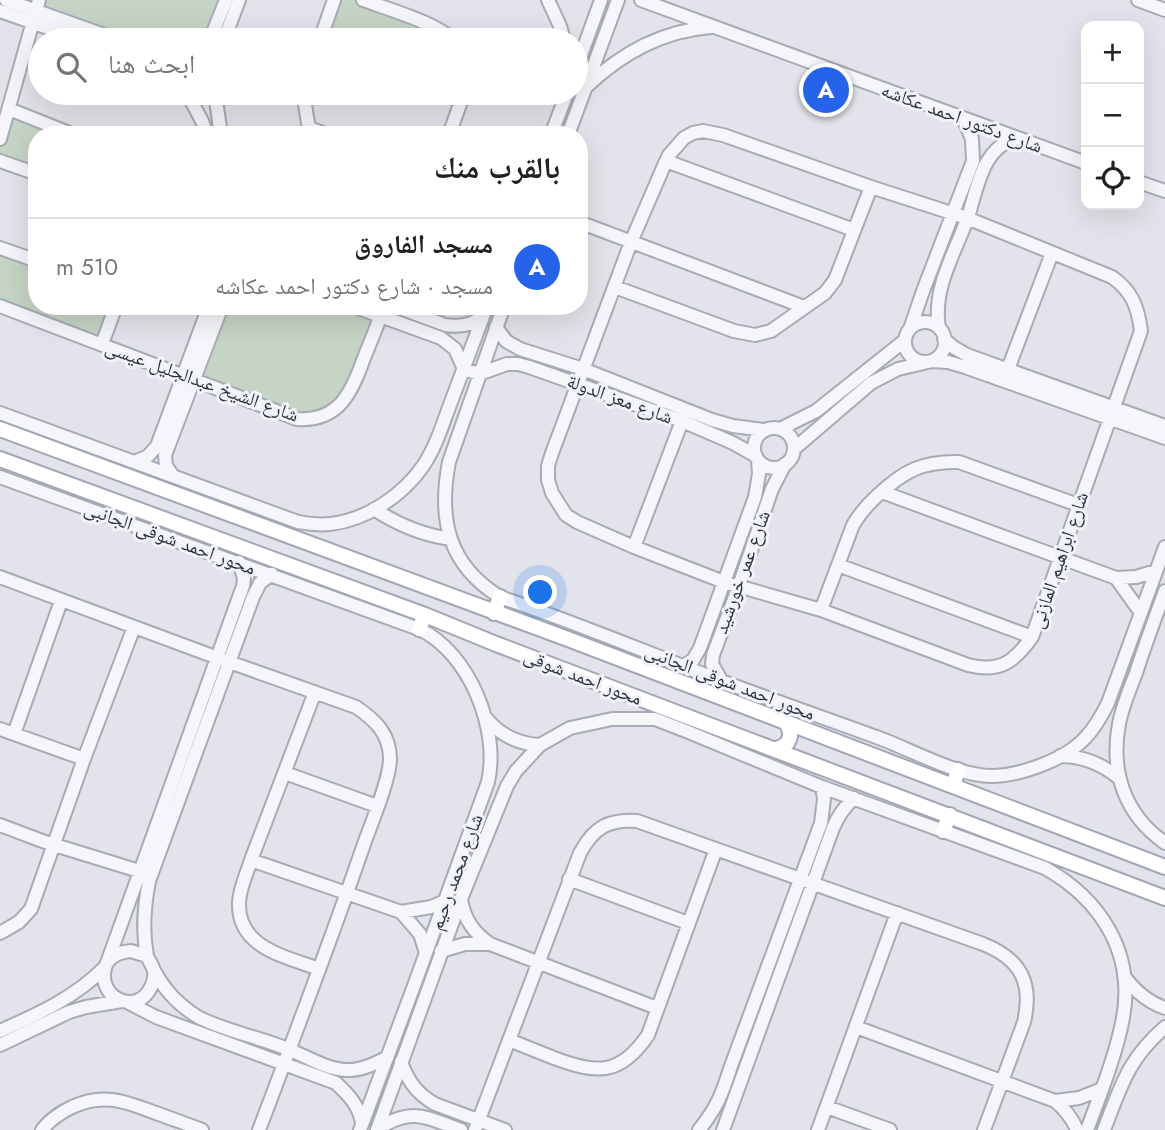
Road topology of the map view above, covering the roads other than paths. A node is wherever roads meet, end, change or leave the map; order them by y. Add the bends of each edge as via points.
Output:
1 (5, 0) edge
2 (226, 0) edge
3 (239, 0) edge
4 (334, 0) edge
5 (363, 0) edge
6 (548, 0) edge
7 (601, 0) edge
8 (618, 0) edge
9 (640, 0) edge
10 (1138, 0) edge
11 (1165, 10) edge
12 (0, 11) edge
13 (36, 11) edge
14 (716, 27) junction
15 (31, 28) edge
16 (63, 28) edge
17 (84, 28) edge
18 (215, 28) edge
19 (228, 28) edge
20 (324, 28) edge
21 (438, 28) edge
22 (561, 28) edge
23 (588, 36) edge
24 (28, 40) edge
25 (588, 80) edge
26 (588, 85) edge
27 (193, 105) edge
28 (217, 105) edge
29 (305, 105) edge
30 (458, 105) edge
31 (562, 105) edge
32 (579, 105) edge
33 (9, 109) junction
34 (963, 118) junction
35 (52, 126) edge
36 (204, 126) edge
37 (220, 126) edge
38 (309, 126) edge
39 (452, 126) edge
40 (554, 126) edge
41 (571, 126) edge
42 (1014, 137) junction
43 (0, 139) edge
44 (0, 161) edge
45 (666, 161) junction
46 (1081, 161) edge
47 (28, 171) edge
48 (1144, 184) edge
49 (871, 187) junction
50 (1165, 191) edge
51 (953, 213) junction
52 (967, 218) junction
53 (588, 225) edge
54 (854, 230) junction
55 (631, 242) junction
56 (0, 248) edge
57 (1052, 253) junction
58 (28, 258) edge
59 (615, 287) junction
60 (0, 306) edge
61 (804, 307) junction
62 (113, 315) edge
63 (206, 315) edge
64 (218, 315) edge
65 (380, 315) edge
66 (391, 315) edge
67 (418, 315) edge
68 (482, 315) edge
69 (484, 315) edge
70 (501, 315) edge
71 (911, 326) junction
72 (496, 327) junction
73 (942, 333) junction
74 (904, 341) junction
75 (102, 344) junction
76 (928, 362) junction
77 (464, 369) junction
78 (583, 369) junction
79 (1007, 369) junction
80 (479, 374) junction
81 (188, 377) junction
82 (578, 383) junction
83 (0, 412) edge
84 (1111, 413) junction
85 (682, 421) junction
86 (1165, 426) edge
87 (0, 429) edge
88 (780, 429) junction
89 (764, 430) junction
90 (1165, 438) edge
91 (97, 448) junction
92 (793, 449) junction
93 (757, 458) junction
94 (0, 459) edge
95 (135, 462) junction
96 (91, 463) junction
97 (785, 464) junction
98 (173, 476) junction
99 (0, 477) edge
100 (882, 492) junction
101 (1078, 505) junction
102 (374, 509) junction
103 (279, 515) junction
104 (273, 530) junction
105 (451, 539) junction
106 (634, 547) junction
107 (1165, 547) edge
108 (1060, 556) junction
109 (239, 562) junction
110 (838, 565) junction
111 (1156, 571) junction
112 (272, 574) junction
113 (0, 577) edge
114 (1116, 579) junction
115 (724, 582) junction
116 (739, 586) junction
117 (1165, 591) edge
118 (500, 597) junction
119 (61, 601) junction
120 (821, 610) junction
121 (494, 612) junction
122 (1141, 613) junction
123 (1160, 616) edge
124 (422, 622) junction
125 (134, 627) junction
126 (1032, 637) junction
127 (224, 660) junction
128 (683, 666) junction
129 (720, 680) junction
130 (315, 692) junction
131 (483, 711) junction
132 (658, 713) junction
133 (786, 723) junction
134 (0, 729) edge
135 (14, 734) junction
136 (513, 739) junction
137 (540, 745) junction
138 (776, 749) junction
139 (814, 749) junction
140 (1079, 752) junction
141 (1116, 754) junction
142 (84, 759) junction
143 (491, 760) junction
144 (1097, 763) junction
145 (958, 770) junction
146 (516, 771) junction
147 (285, 773) junction
148 (1119, 778) junction
149 (953, 786) junction
150 (822, 787) junction
151 (854, 798) junction
152 (377, 806) junction
153 (950, 815) junction
154 (0, 825) edge
155 (943, 831) junction
156 (1165, 843) edge
157 (53, 844) junction
158 (716, 849) junction
159 (1050, 853) junction
160 (251, 860) junction
161 (1165, 867) edge
162 (1045, 868) junction
163 (139, 871) junction
164 (800, 878) junction
165 (569, 879) junction
166 (813, 883) junction
167 (347, 893) junction
168 (1165, 898) edge
169 (461, 899) junction
170 (445, 901) junction
171 (401, 912) junction
172 (897, 913) junction
173 (688, 923) junction
174 (0, 933) edge
175 (490, 944) junction
176 (442, 951) junction
177 (426, 953) junction
178 (147, 956) junction
179 (538, 962) junction
180 (106, 965) junction
181 (319, 969) junction
182 (155, 972) junction
183 (1124, 975) junction
184 (124, 1002) junction
185 (414, 1004) junction
186 (657, 1008) junction
187 (1165, 1008) edge
188 (856, 1027) junction
189 (1165, 1027) edge
190 (0, 1031) edge
191 (509, 1040) junction
192 (0, 1045) edge
193 (289, 1050) junction
194 (386, 1058) junction
195 (401, 1062) junction
196 (284, 1064) junction
197 (1003, 1081) junction
198 (1102, 1089) junction
199 (1055, 1101) junction
200 (827, 1107) junction
201 (477, 1125) edge
202 (361, 1127) edge
203 (377, 1129) edge
204 (42, 1130) edge
205 (202, 1130) edge
206 (259, 1130) edge
207 (461, 1130) edge
208 (505, 1130) edge
209 (699, 1130) edge
210 (723, 1130) edge
211 (818, 1130) edge
212 (890, 1130) edge
213 (984, 1130) edge
214 (1077, 1130) edge
215 (1087, 1130) edge
216 (1104, 1130) edge

1 - 13 street
2 - 18 street
3 - 19 street
4 - 20 street
5 - 21 street
6 - 22 street
7 - 23 street
8 - 25 street
9 - 14 street, شارع دكتور احمد عكاشه
10 - 11 street
12 - 13 street
13 - 15 street
13 - 16 street
13 - 17 street
14 - 26 street via 682,31 650,42 620,58
14 - 34 street, شارع دكتور احمد عكاشه
24 - 33 street
27 - 36 street
28 - 37 street
29 - 38 street
30 - 39 street
31 - 40 street
32 - 41 street
33 - 35 street
33 - 43 street
34 - 42 street, شارع دكتور احمد عكاشه
34 - 51 street via 972,139 972,161
42 - 46 street, شارع دكتور احمد عكاشه
42 - 52 street via 986,164
44 - 47 street
45 - 49 street, شارع ابراهيم المازنى via 684,138 713,132
45 - 54 street
45 - 55 street, شارع ابراهيم المازنى
48 - 50 street
49 - 51 street, شارع ابراهيم المازنى
49 - 54 street
51 - 52 street, شارع ابراهيم المازنى
51 - 71 street
52 - 57 street, شارع ابراهيم المازنى
52 - 73 street via 940,291 937,310
53 - 55 street
54 - 61 street via 831,287
55 - 59 street, شارع ابراهيم المازنى
55 - 61 street
56 - 58 street
57 - 79 street
57 - 84 street, شارع ابراهيم المازنى via 1112,277 1136,304 1140,331
59 - 61 street via 755,335 771,331
59 - 78 street, شارع ابراهيم المازنى
60 - 75 street, شارع الشيخ عبدالجليل عيسى
62 - 75 street
63 - 81 street
64 - 81 street
65 - 81 street, شارع الشيخ عبدالجليل عيسى via 353,387 337,408 318,418 298,419
66 - 77 street via 448,343
67 - 68 street via 453,326 470,324
69 - 77 street
70 - 72 street, محور احمد شوقى الجانبى
71 - 73 street via 928,322
71 - 74 street
72 - 78 street, شارع معز الدولة via 506,341 520,349
72 - 80 street, محور احمد شوقى الجانبى
73 - 76 street via 943,350
73 - 79 street via 967,355
74 - 76 street via 912,358
74 - 88 street via 816,411
75 - 81 street, شارع الشيخ عبدالجليل عيسى
76 - 84 street via 948,362
76 - 92 street via 898,369 871,383
77 - 80 street
77 - 102 street via 425,464 402,490
78 - 82 street, شارع ابراهيم المازنى
78 - 89 street, شارع معز الدولة via 712,420
79 - 84 street
80 - 82 street, شارع معز الدولة via 518,364
80 - 105 street, محور احمد شوقى الجانبى via 445,482
81 - 95 street via 157,446
81 - 98 street via 165,455
82 - 85 street, شارع معز الدولة
82 - 106 street, شارع ابراهيم المازنى via 548,466 552,493 566,515
83 - 91 street
84 - 86 street
84 - 90 street
84 - 101 street, شارع ابراهيم المازنى
85 - 93 street, شارع معز الدولة
85 - 106 street
87 - 96 main road, محور احمد شوقى
88 - 89 street
88 - 92 street via 790,437
89 - 93 street via 754,443
91 - 95 street
91 - 96 main road
92 - 97 street
93 - 97 street via 768,467
93 - 115 street, شارع عمر خورشيد via 755,497
94 - 124 main road, محور احمد شوقى
95 - 98 street
96 - 104 main road, محور احمد شوقى
97 - 116 street, شارع عمر خورشيد
98 - 103 street
99 - 109 street, محور احمد شوقى الجانبى
100 - 101 street via 891,482 924,465 959,463
100 - 108 street
100 - 110 street via 853,525
101 - 108 street, شارع ابراهيم المازنى
102 - 103 street via 330,524 298,522
102 - 105 street via 398,524
103 - 104 main road
104 - 121 main road, محور احمد شوقى
105 - 118 street, محور احمد شوقى الجانبى via 466,568
106 - 115 street, شارع ابراهيم المازنى
107 - 111 street
108 - 114 street
108 - 126 street, شارع ابراهيم المازنى
109 - 112 street, محور احمد شوقى الجانبى
109 - 127 street via 243,586
110 - 120 street
110 - 126 street
111 - 114 street
111 - 122 street
112 - 124 street, محور احمد شوقى الجانبى
112 - 127 street via 256,590
113 - 119 street
114 - 122 street
115 - 116 street, شارع ابراهيم المازنى
115 - 128 street, شارع عمر خورشيد via 697,654
116 - 120 street, شارع ابراهيم المازنى
116 - 129 street, شارع عمر خورشيد via 713,654 712,664
117 - 123 street
118 - 121 main road
118 - 128 street, محور احمد شوقى الجانبى
119 - 125 street
119 - 135 street
120 - 126 street, شارع ابراهيم المازنى via 978,668 1010,661
121 - 133 main road, محور احمد شوقى
122 - 140 street via 1105,710
123 - 141 street via 1119,722
124 - 131 street, شارع محمد رحيم via 459,662
124 - 132 main road, محور احمد شوقى via 496,644
125 - 127 street
125 - 142 street
127 - 130 street
127 - 163 street
127 - 178 street via 149,881 144,922
128 - 129 street, محور احمد شوقى الجانبى
129 - 145 street, محور احمد شوقى الجانبى
130 - 147 street
130 - 152 street via 356,707 386,737 390,761
131 - 136 street via 493,726
131 - 143 street, شارع محمد رحيم
132 - 137 street, شارع محمد رحيم via 591,723
132 - 138 main road, محور احمد شوقى
132 - 150 street
133 - 138 main road via 790,737
133 - 139 main road, محور احمد شوقى
134 - 135 street
135 - 142 street
136 - 137 street
136 - 143 street
136 - 146 street
137 - 146 street, شارع محمد رحيم
138 - 139 main road, محور احمد شوقى
139 - 149 main road, محور احمد شوقى
139 - 153 main road, محور احمد شوقى
140 - 144 street
140 - 145 street, محور احمد شوقى الجانبى via 1003,775
141 - 144 street
141 - 148 street
142 - 157 street
143 - 170 street, شارع محمد رحيم via 488,782
144 - 148 street
145 - 149 main road
146 - 169 street, شارع محمد رحيم
147 - 152 street
147 - 160 street
148 - 156 street via 1135,814
149 - 161 main road, محور احمد شوقى
150 - 151 street
150 - 164 street via 824,811
151 - 155 street
151 - 166 street via 838,817
152 - 167 street
153 - 155 main road
153 - 159 main road, محور احمد شوقى
154 - 157 street
155 - 162 street
157 - 163 street
157 - 174 street via 31,909
158 - 164 street
158 - 165 street via 638,821 623,820 609,823 586,840
158 - 173 street
159 - 162 main road
159 - 168 main road, محور احمد شوقى
160 - 167 street
160 - 181 street via 239,900 248,933 265,949
162 - 183 street via 1065,879 1096,909 1118,948
163 - 180 street
164 - 166 street
164 - 209 street via 721,1096
165 - 173 street
165 - 179 street
166 - 172 street
166 - 210 street
167 - 171 street
167 - 181 street
169 - 175 street via 470,925
169 - 176 street, شارع محمد رحيم
170 - 171 street
170 - 177 street, شارع محمد رحيم
171 - 177 street via 420,934
172 - 188 street
172 - 197 street via 998,950 1021,974 1027,1006
173 - 186 street
175 - 176 street via 465,944
175 - 179 street
176 - 185 street, شارع محمد رحيم
177 - 185 street, شارع محمد رحيم
178 - 180 street via 124,952
178 - 182 street
179 - 186 street
179 - 191 street
180 - 184 street via 107,990
180 - 190 street via 67,999
181 - 193 street
182 - 184 street via 144,998
182 - 193 street via 189,1012
183 - 187 street via 1144,998
183 - 198 street via 1123,1018
184 - 192 street via 69,1012
184 - 196 street
185 - 194 street, شارع محمد رحيم
185 - 195 street, شارع محمد رحيم
186 - 191 street via 638,1051 609,1068 576,1066
188 - 197 street
188 - 200 street
189 - 216 street via 1132,1064
191 - 201 street
193 - 194 street via 343,1070 367,1067
193 - 196 street
194 - 202 street, شارع محمد رحيم
195 - 201 street via 425,1098
195 - 203 street, شارع محمد رحيم
196 - 202 street via 336,1083 357,1106
196 - 206 street
197 - 199 street
197 - 213 street
198 - 199 street
198 - 215 street
199 - 214 street
200 - 211 street
200 - 212 street
201 - 208 street
203 - 207 street via 411,1115
204 - 205 street via 66,1111 102,1099 126,1102

